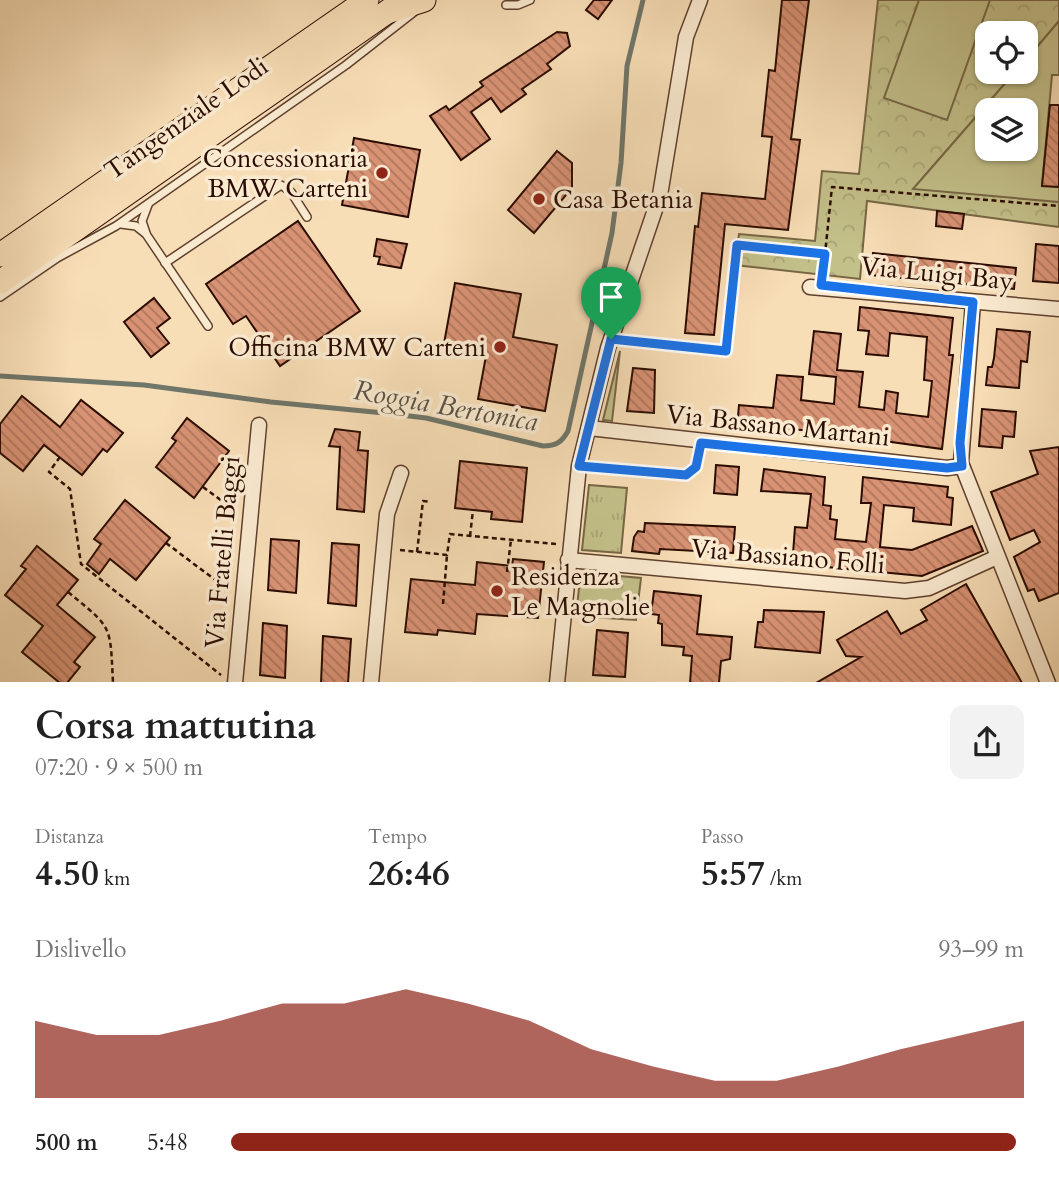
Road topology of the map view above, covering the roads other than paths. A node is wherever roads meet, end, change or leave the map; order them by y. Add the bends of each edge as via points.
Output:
1 (367, 0) edge
2 (424, 0) edge
3 (430, 0) edge
4 (530, 0) edge
5 (700, 0) edge
6 (506, 5) dead end
7 (395, 6) edge
8 (355, 58) junction
9 (149, 203) junction
10 (307, 217) dead end
11 (116, 226) junction
12 (146, 234) junction
13 (0, 255) edge
14 (57, 258) junction
15 (165, 263) junction
16 (9, 276) edge
17 (816, 286) road end
18 (0, 297) edge
19 (973, 302) junction
20 (1059, 309) edge
21 (208, 326) dead end
22 (259, 425) dead end
23 (589, 428) junction
24 (701, 443) junction
25 (579, 466) junction
26 (962, 466) junction
27 (401, 473) dead end
28 (997, 557) junction
29 (568, 560) junction
30 (235, 680) edge
31 (371, 682) edge
32 (557, 682) edge
33 (1048, 682) edge

1 - 13 highway
2 - 7 highway, Tangenziale Lodi
3 - 8 lane
4 - 6 lane
5 - 23 street via 685,37 660,195 611,339
7 - 8 lane
7 - 16 highway, Tangenziale Lodi
8 - 9 lane
9 - 11 lane
9 - 12 lane via 142,221
10 - 15 lane via 281,185
11 - 12 lane via 130,224
11 - 14 lane
12 - 15 lane
14 - 16 lane
14 - 18 lane
15 - 21 lane
16 - 18 highway
17 - 19 street, Via Luigi Bay
19 - 20 street, Via Luigi Bay
19 - 26 street via 960,443
22 - 30 street, Via Fratelli Baggi
23 - 24 street, Via Bassano Martani
23 - 25 street
24 - 25 lane via 696,467 686,475
24 - 26 street, Via Bassano Martani
25 - 29 street
26 - 28 street
27 - 31 street via 389,503
28 - 29 street, Via Bassiano Folli via 929,588 905,591
28 - 33 street
29 - 32 street

